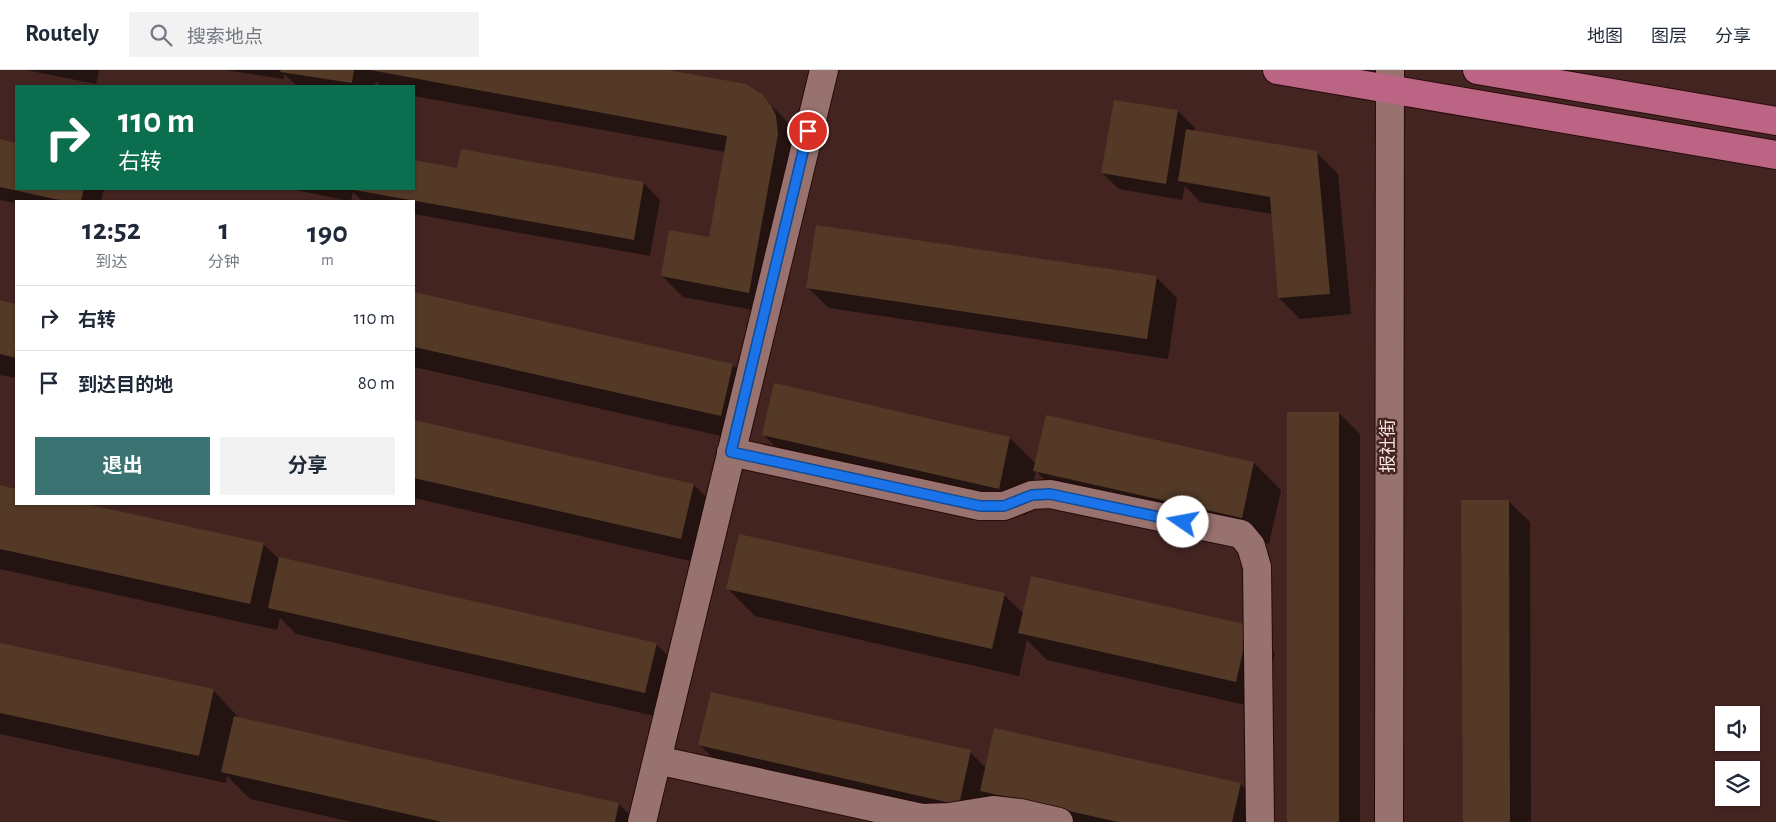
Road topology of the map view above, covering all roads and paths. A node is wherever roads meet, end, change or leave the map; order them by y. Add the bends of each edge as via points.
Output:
1 (824, 70) edge
2 (1277, 70) edge
3 (1478, 70) edge
4 (1390, 80) edge
5 (1776, 121) edge
6 (1776, 155) edge
7 (731, 452) junction
8 (657, 760) junction
9 (946, 820) edge
10 (642, 822) edge
11 (1059, 822) edge
12 (1260, 822) edge
13 (1389, 822) edge

1 - 7 street
2 - 4 main road
3 - 5 main road
4 - 6 main road
4 - 13 street, 报社街
7 - 8 street
7 - 12 street via 980,506 1004,506 1032,495 1050,494 1241,534 1251,546 1257,567
8 - 9 street via 922,818
8 - 10 street
9 - 11 street via 993,810

